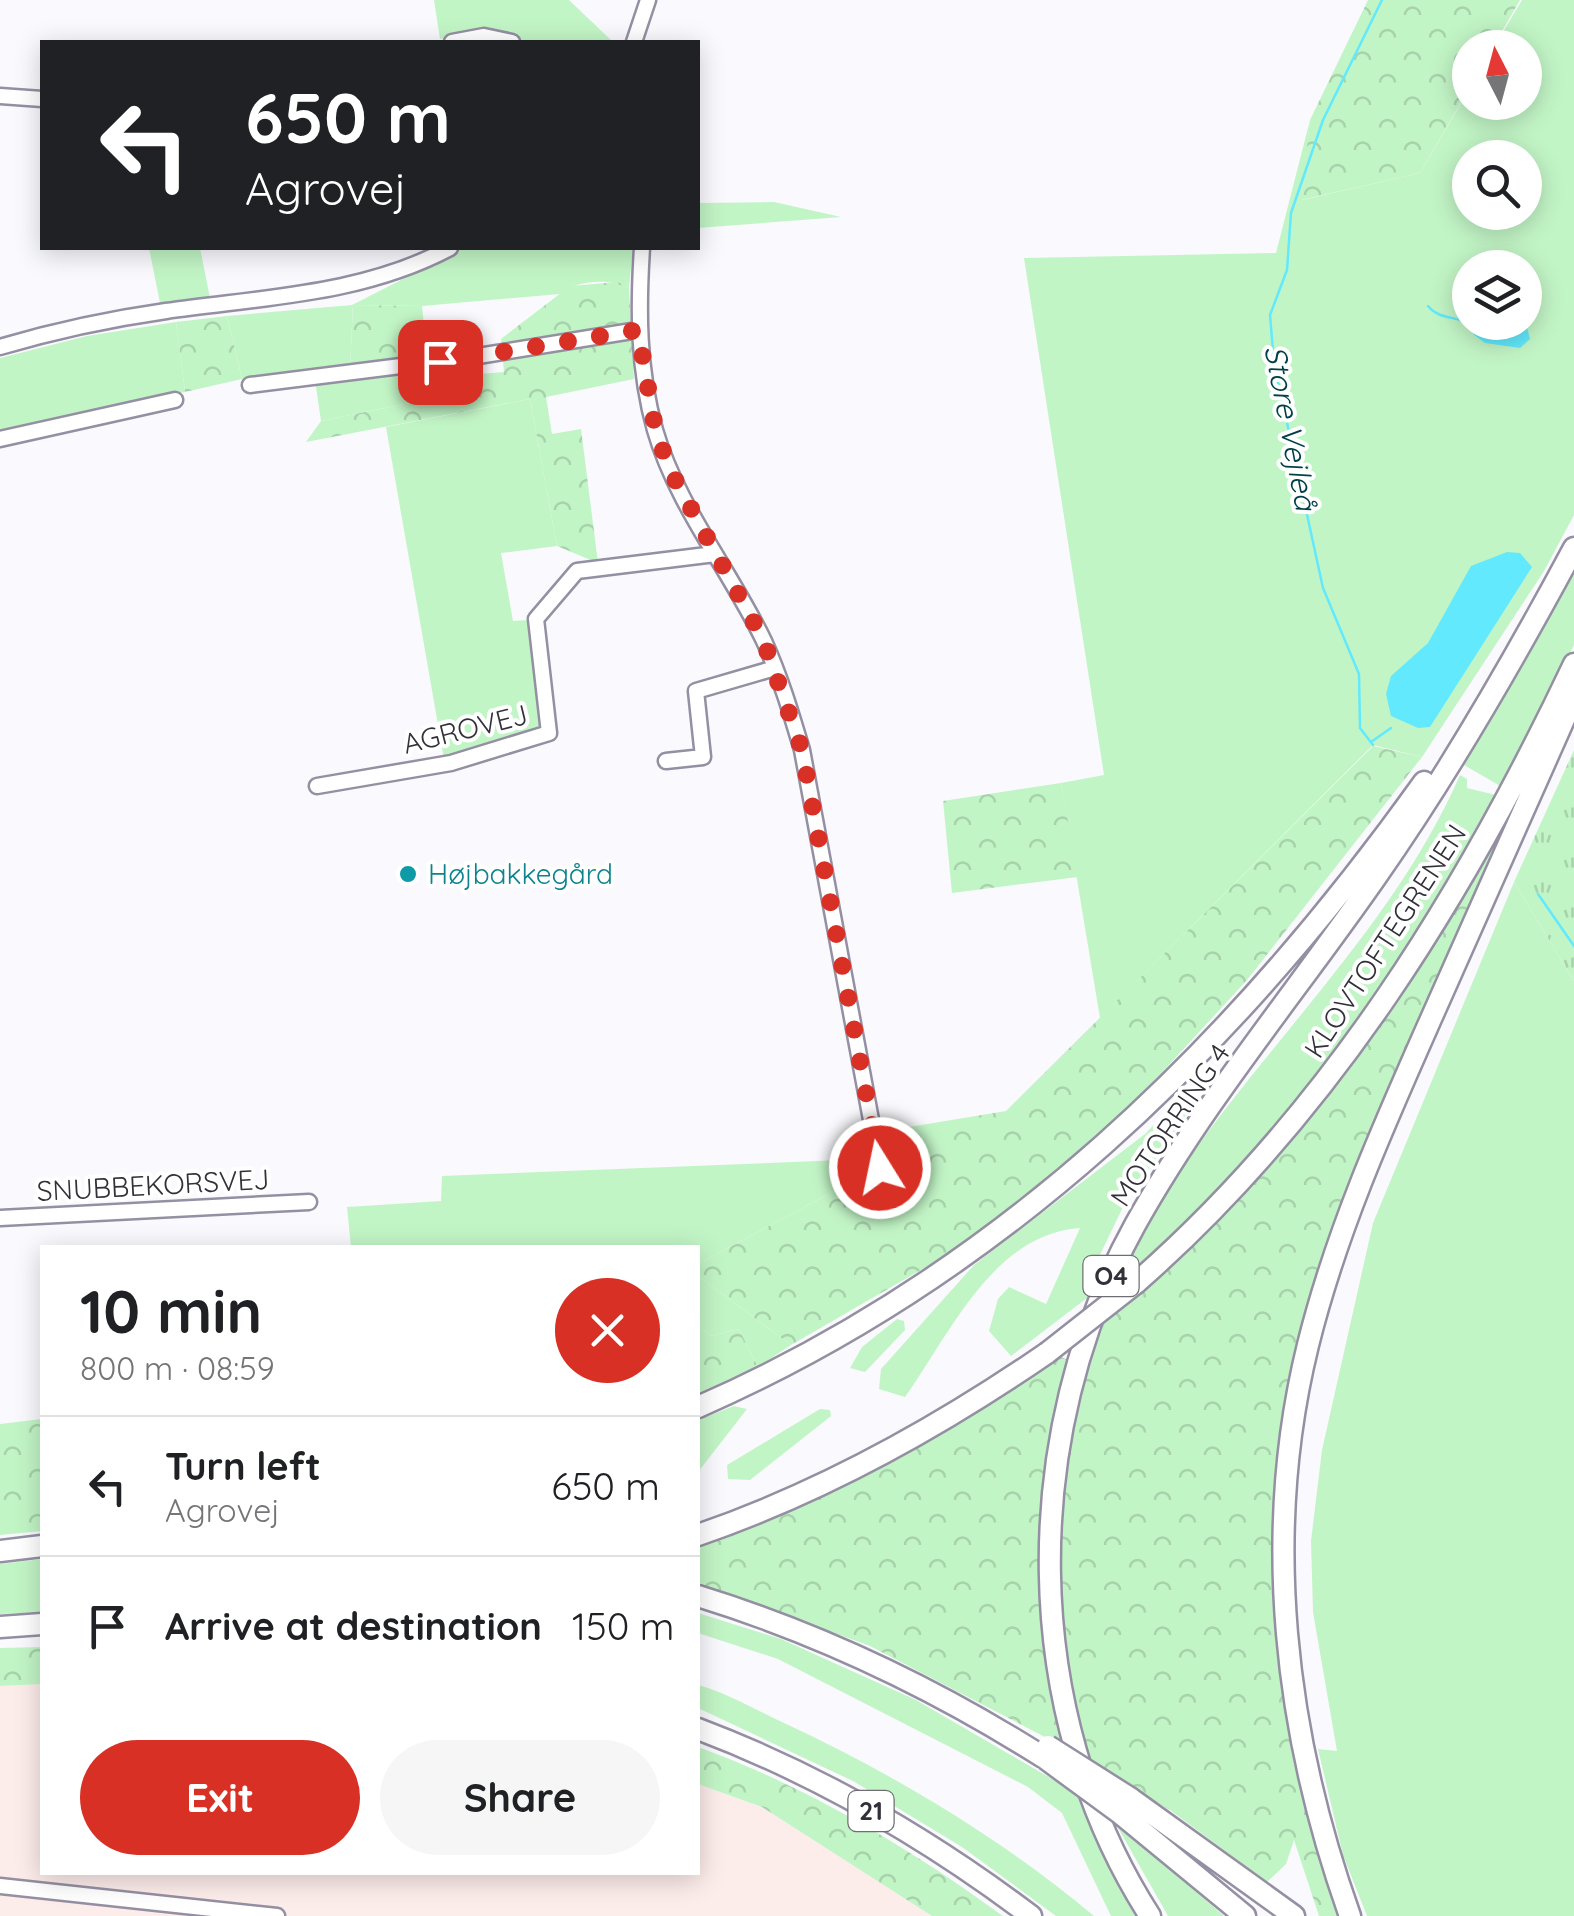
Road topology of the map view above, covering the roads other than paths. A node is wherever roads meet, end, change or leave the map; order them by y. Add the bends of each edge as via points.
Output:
1 (648, 0) edge
2 (463, 40) edge
3 (503, 40) edge
4 (635, 40) edge
5 (0, 96) edge
6 (40, 99) edge
7 (446, 250) edge
8 (642, 250) edge
9 (638, 330) junction
10 (0, 347) edge
11 (250, 385) dead end
12 (175, 400) dead end
13 (0, 439) edge
14 (1574, 548) edge
15 (715, 554) junction
16 (1574, 664) edge
17 (776, 668) junction
18 (1574, 697) edge
19 (1475, 718) junction
20 (666, 761) dead end
21 (317, 786) dead end
22 (880, 1168) dead end
23 (308, 1202) dead end
24 (0, 1218) edge
25 (700, 1406) edge
26 (700, 1534) edge
27 (40, 1546) edge
28 (0, 1551) edge
29 (700, 1597) edge
30 (40, 1624) edge
31 (0, 1627) edge
32 (700, 1730) edge
33 (1126, 1806) junction
34 (0, 1886) edge
35 (276, 1916) edge
36 (1031, 1916) edge
37 (1150, 1916) edge
38 (1244, 1916) edge
39 (1294, 1916) edge
40 (1350, 1916) edge

1 - 4 street
2 - 3 street
5 - 6 street
7 - 10 street via 340,288 95,323
8 - 9 street
9 - 11 street
9 - 15 street via 656,433
12 - 13 street
14 - 19 highway, MOTORRING 4 / O4
15 - 17 street
15 - 21 street, AGROVEJ via 578,570 536,619 550,734 451,763
16 - 26 highway, KLOVTOFTEGRENEN, bridge via 1461,880 1380,1011 1218,1208 1047,1353 898,1447
17 - 20 street via 696,691 703,757
17 - 22 street via 802,750
18 - 40 highway via 1376,1144 1338,1240 1304,1364 1285,1504 1290,1675 1314,1804
19 - 25 highway, KLOVTOFTEGRENEN via 1273,978 1098,1154 985,1244 892,1306
19 - 37 highway, MOTORRING 4 / O4 via 1394,852 1158,1186 1102,1292 1076,1368 1049,1546 1057,1658 1098,1810
23 - 24 street, SNUBBEKORSVEJ
27 - 28 highway
29 - 33 highway, bridge via 925,1680
30 - 31 highway
32 - 36 highway, 21 via 871,1811
33 - 38 highway
33 - 39 highway
34 - 35 street

